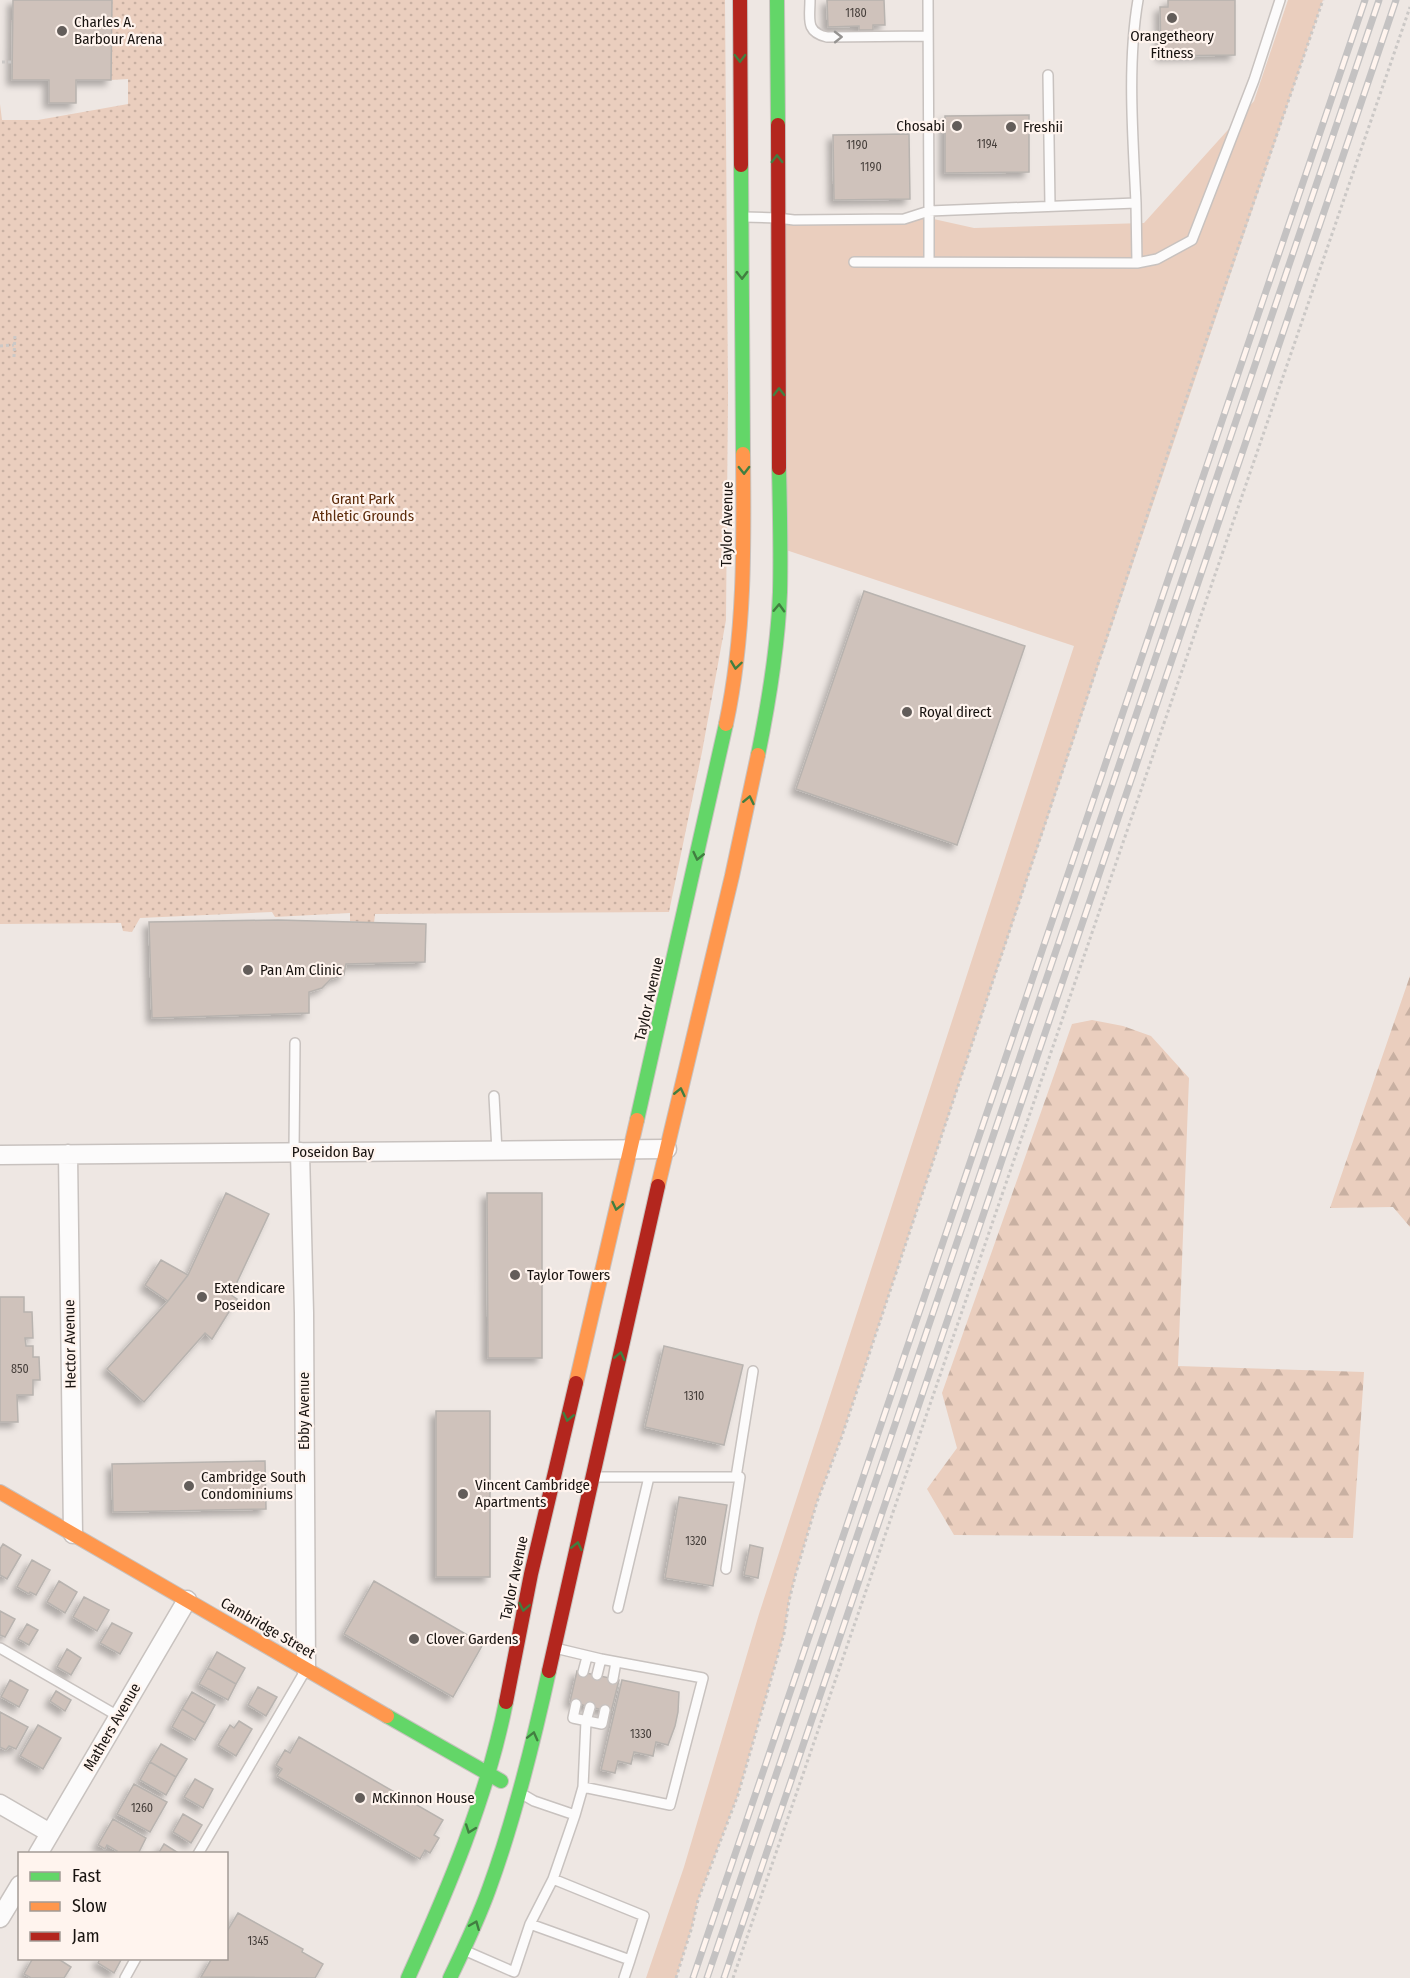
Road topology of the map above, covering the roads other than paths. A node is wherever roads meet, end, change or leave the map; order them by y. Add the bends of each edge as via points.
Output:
1 (740, 0) edge
2 (777, 0) edge
3 (810, 0) edge
4 (928, 0) edge
5 (1138, 0) edge
6 (1280, 0) edge
7 (927, 36) junction
8 (1048, 75) dead end
9 (1136, 203) junction
10 (1050, 206) junction
11 (928, 211) junction
12 (741, 217) junction
13 (777, 218) junction
14 (854, 262) dead end
15 (929, 262) junction
16 (1137, 263) junction
17 (295, 1043) dead end
18 (494, 1096) dead end
19 (631, 1149) junction
20 (667, 1149) junction
21 (497, 1150) junction
22 (297, 1152) junction
23 (68, 1154) junction
24 (0, 1155) edge
25 (753, 1371) dead end
26 (593, 1477) junction
27 (649, 1477) junction
28 (736, 1477) junction
29 (0, 1492) edge
30 (73, 1534) junction
31 (726, 1569) dead end
32 (186, 1600) junction
33 (618, 1608) dead end
34 (0, 1648) edge
35 (554, 1648) junction
36 (587, 1657) junction
37 (601, 1659) junction
38 (616, 1662) junction
39 (306, 1669) junction
40 (583, 1672) dead end
41 (597, 1675) dead end
42 (613, 1678) dead end
43 (576, 1704) dead end
44 (590, 1707) dead end
45 (605, 1710) dead end
46 (118, 1716) junction
47 (586, 1721) junction
48 (488, 1773) junction
49 (583, 1787) junction
50 (519, 1793) junction
51 (0, 1804) edge
52 (575, 1815) junction
53 (50, 1833) junction
54 (39, 1852) edge
55 (199, 1852) edge
56 (552, 1880) junction
57 (18, 1888) edge
58 (0, 1918) edge
59 (530, 1924) junction
60 (464, 1951) junction
61 (135, 1960) edge
62 (630, 1960) junction
63 (125, 1978) edge
64 (408, 1978) edge
65 (450, 1978) edge
66 (624, 1978) edge

1 -> 12 main road, Taylor Avenue
13 -> 2 main road
3 -> 7 lane via 810,21 817,35
4 - 7 lane
5 - 9 lane via 1133,74
6 - 16 lane via 1254,80 1192,240 1157,260
7 - 11 lane
8 - 10 lane
9 - 10 lane
9 - 16 lane
10 - 11 lane
11 - 13 lane via 904,219
11 - 15 lane
12 - 13 lane
12 -> 19 main road, Taylor Avenue via 744,566 740,636 714,781
20 -> 13 main road via 735,862 773,675 780,590
14 - 15 lane
15 - 16 lane
17 - 22 lane
18 - 21 lane
19 - 20 street, Poseidon Bay
19 - 21 street, Poseidon Bay
19 -> 48 main road, Taylor Avenue
26 -> 20 main road
21 - 22 street, Poseidon Bay
22 - 23 street, Poseidon Bay
22 - 39 street, Ebby Avenue via 304,1313
23 - 24 street, Poseidon Bay
23 - 30 street, Hector Avenue
25 - 28 lane
26 - 27 lane
35 -> 26 main road
27 - 28 lane
27 - 33 lane
28 - 31 lane via 740,1477
29 - 30 main road, Cambridge Street
30 - 32 main road, Cambridge Street
32 - 39 main road, Cambridge Street
32 - 46 street, Mathers Avenue
34 - 46 lane
35 - 36 lane
50 -> 35 main road
36 - 37 lane
36 - 40 lane
37 - 38 lane
37 - 41 lane
38 - 42 lane
38 - 49 lane via 703,1678 670,1805
39 - 48 main road, Cambridge Street
39 - 55 lane
43 - 47 lane via 573,1718
44 - 47 lane
45 - 47 lane via 602,1724
46 - 53 street, Mathers Avenue
47 - 49 lane
48 - 50 main road, Cambridge Street
48 -> 64 main road, Taylor Avenue via 459,1859
49 - 52 lane
50 - 52 lane
60 -> 50 main road via 498,1867
51 - 53 street
52 - 56 lane
53 - 54 street, Mathers Avenue
56 - 59 lane
56 - 62 lane via 644,1916
57 - 58 street
59 - 60 lane via 514,1972
59 - 62 lane
60 - 65 main road
61 - 63 lane
62 - 66 lane

